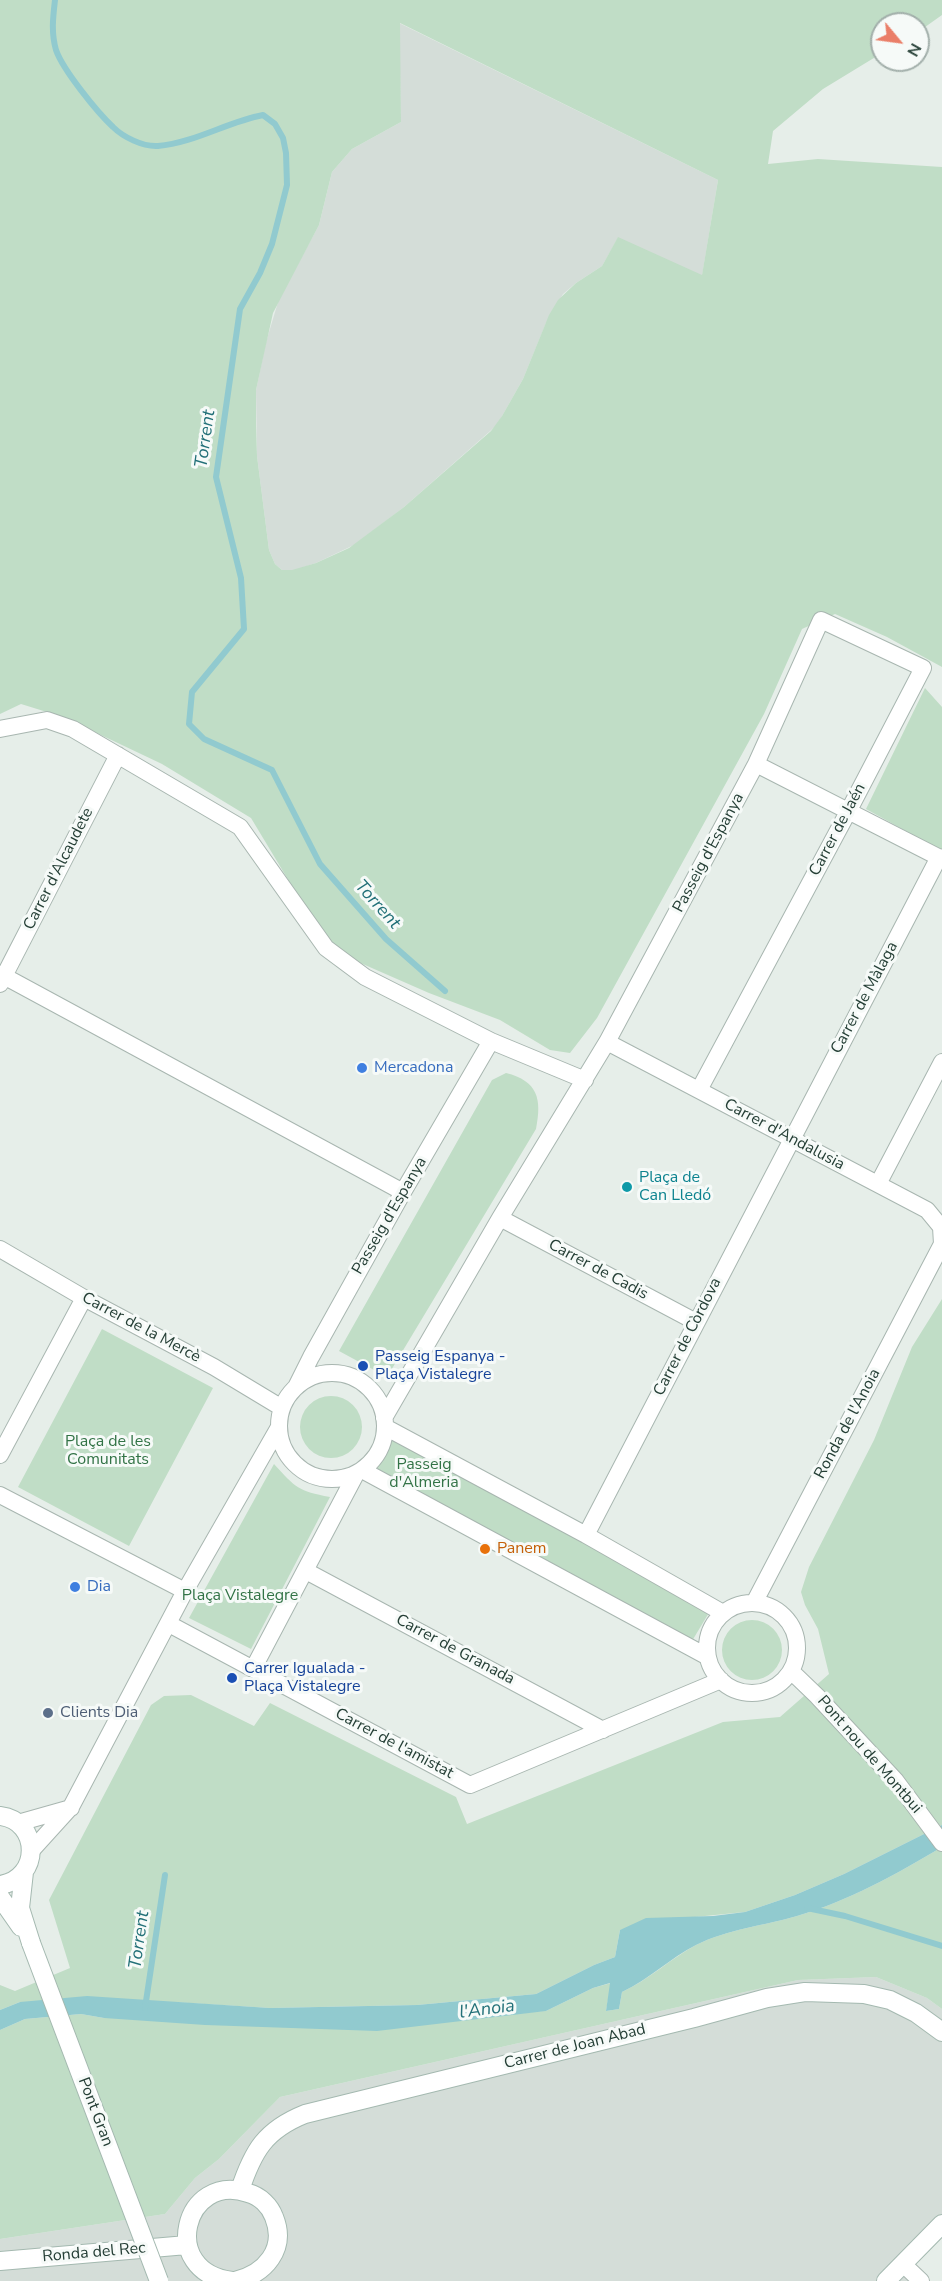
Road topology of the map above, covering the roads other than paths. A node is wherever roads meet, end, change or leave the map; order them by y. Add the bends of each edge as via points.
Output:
1 (820, 620) joint
2 (0, 729) edge
3 (118, 755) junction
4 (756, 764) junction
5 (848, 812) junction
6 (940, 858) edge
7 (1, 978) edge
8 (491, 1041) junction
9 (607, 1042) junction
10 (942, 1062) edge
11 (585, 1080) junction
12 (699, 1090) junction
13 (791, 1139) junction
14 (878, 1185) junction
15 (403, 1192) junction
16 (500, 1218) junction
17 (942, 1244) edge
18 (0, 1249) edge
19 (84, 1298) junction
20 (696, 1322) junction
21 (296, 1387) junction
22 (282, 1408) junction
23 (384, 1423) junction
24 (279, 1427) junction
25 (0, 1455) edge
26 (359, 1472) junction
27 (0, 1495) edge
28 (586, 1535) junction
29 (306, 1570) junction
30 (185, 1591) junction
31 (754, 1603) junction
32 (723, 1613) junction
33 (169, 1624) junction
34 (708, 1657) junction
35 (253, 1669) junction
36 (791, 1671) junction
37 (721, 1680) junction
38 (603, 1730) junction
39 (71, 1808) junction
40 (0, 1816) edge
41 (18, 1823) junction
42 (942, 1843) edge
43 (32, 1850) junction
44 (24, 1872) junction
45 (0, 1885) edge
46 (0, 1897) edge
47 (31, 1943) junction
48 (942, 2032) edge
49 (240, 2190) junction
50 (942, 2224) edge
51 (187, 2245) junction
52 (0, 2261) edge
53 (903, 2264) junction
54 (159, 2281) edge
55 (226, 2281) edge
56 (886, 2281) edge
57 (921, 2281) edge

1 - 4 street, Passeig d'Espanya
1 - 5 street, Carrer de Jaén via 923,668
2 - 3 street via 46,720 73,729
3 - 7 street, Carrer d'Alcaudete
3 - 8 street via 240,827 326,948 365,977
4 - 5 street
4 - 9 street, Passeig d'Espanya
5 - 6 street
5 - 12 street, Carrer de Jaén
6 - 13 street, Carrer de Màlaga
7 - 15 street
8 - 11 street
8 - 15 street, Passeig d'Espanya
9 - 11 street, Passeig d'Espanya
9 - 12 street, Carrer d'Andalusia
10 - 14 street
11 - 16 street, Passeig d'Espanya
12 - 13 street, Carrer d'Andalusia
13 - 14 street, Carrer d'Andalusia
13 - 20 street, Carrer de Còrdova
14 - 17 street, Carrer d'Andalusia via 927,1210 941,1227
15 - 21 street, Passeig d'Espanya
16 - 20 street, Carrer de Cadis
16 - 23 street, Passeig d'Espanya
17 - 31 street, Ronda de l'Anoia
18 - 19 street, Carrer de la Mercè
19 - 22 street, Carrer de la Mercè
19 - 25 street
20 - 28 street, Carrer de Còrdova
21 - 22 street, Passeig d'Espanya
21 - 23 street via 325,1374 357,1380 379,1402
22 - 24 street, Passeig d'Espanya
23 - 26 street, Passeig d'Espanya via 382,1444
23 - 28 street
24 - 26 street, Passeig d'Espanya via 282,1445 304,1472 339,1479
24 - 30 street, Passeig d'Espanya
26 - 29 street, Passeig d'Espanya
26 - 34 street
27 - 30 street
28 - 32 street
29 - 35 street, Passeig d'Espanya
29 - 38 street, Carrer de Granada
30 - 33 street, Passeig d'Espanya
31 - 32 street
31 - 36 street via 769,1606 792,1626 797,1648
32 - 34 street via 710,1633
33 - 35 street
33 - 39 street, Passeig d'Espanya
34 - 37 street
35 - 38 street, Carrer de l'amistat via 470,1785
36 - 37 street via 782,1682 758,1693 732,1688
36 - 42 street, Pont nou de Montbui via 896,1781
37 - 38 street
39 - 41 street
39 - 43 street, Passeig d'Espanya
40 - 41 street
41 - 43 street via 28,1835
43 - 44 street
44 - 45 street via 12,1882
44 - 47 street via 20,1908
46 - 47 street
47 - 54 street, Pont Gran, bridge
48 - 49 street, Carrer de Joan Abad via 890,2000 864,1994 805,1992 767,1998 305,2114 270,2133 256,2149
49 - 51 street via 225,2190 200,2202 191,2214
49 - 55 street via 254,2194 269,2209 278,2228 277,2243 263,2269 249,2278
50 - 53 street
51 - 52 street, Ronda del Rec
51 - 55 street via 198,2266
53 - 56 street
53 - 57 street

